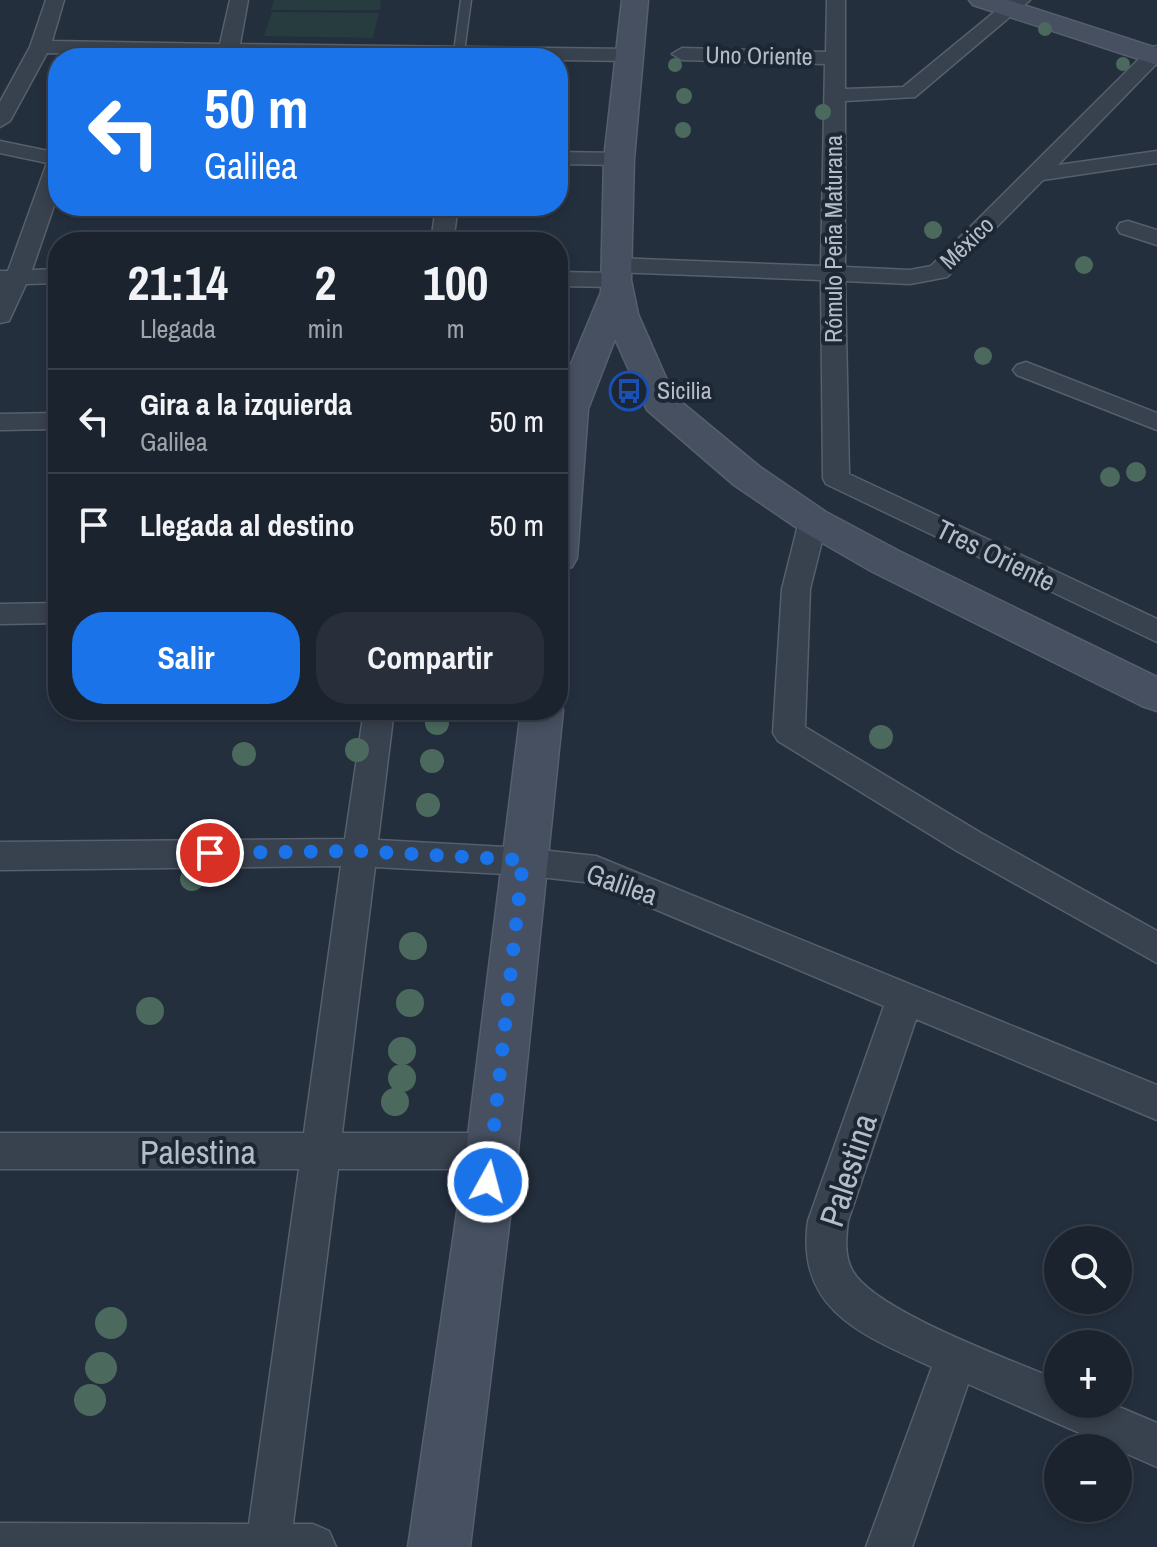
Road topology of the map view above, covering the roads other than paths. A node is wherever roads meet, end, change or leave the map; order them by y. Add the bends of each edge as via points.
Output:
1 (55, 0) edge
2 (239, 0) edge
3 (466, 0) edge
4 (635, 0) edge
5 (836, 0) edge
6 (982, 0) edge
7 (1016, 5) edge
8 (40, 47) junction
9 (134, 48) edge
10 (229, 48) edge
11 (460, 48) edge
12 (682, 54) dead end
13 (568, 55) edge
14 (631, 55) junction
15 (1156, 55) edge
16 (835, 58) junction
17 (835, 95) junction
18 (0, 121) edge
19 (0, 147) edge
20 (1157, 157) edge
21 (48, 158) edge
22 (568, 158) edge
23 (619, 159) junction
24 (1037, 174) junction
25 (48, 184) edge
26 (1128, 228) dead end
27 (1157, 238) edge
28 (833, 272) junction
29 (48, 276) edge
30 (9, 277) edge
31 (568, 279) edge
32 (615, 279) junction
33 (0, 316) edge
34 (1026, 370) dead end
35 (568, 409) edge
36 (48, 421) edge
37 (0, 422) edge
38 (1157, 422) edge
39 (836, 478) joint
40 (813, 521) junction
41 (48, 613) edge
42 (0, 614) edge
43 (1157, 631) edge
44 (1157, 695) edge
45 (378, 720) edge
46 (541, 720) edge
47 (359, 851) junction
48 (0, 856) edge
49 (523, 860) junction
50 (1157, 948) edge
51 (905, 998) junction
52 (1157, 1103) edge
53 (0, 1151) edge
54 (492, 1151) junction
55 (318, 1152) junction
56 (956, 1358) junction
57 (1044, 1396) edge
58 (1095, 1418) edge
59 (1157, 1445) edge
60 (0, 1546) edge
61 (268, 1546) edge
62 (313, 1547) edge
63 (439, 1547) edge
64 (889, 1547) edge

1 - 8 street
2 - 10 street
3 - 11 lane
4 - 14 main road
5 - 16 street, Rómulo Peña Maturana
6 - 7 main road
7 - 15 main road
7 - 17 street via 908,93
8 - 9 street
8 - 18 street
12 - 16 street, Uno Oriente
13 - 14 street
14 - 23 main road
15 - 24 street, México
16 - 17 street, Rómulo Peña Maturana
17 - 28 street, Rómulo Peña Maturana
19 - 21 street
20 - 24 street
22 - 23 street
23 - 32 main road
24 - 28 street, México via 939,272 910,277
25 - 30 street
26 - 27 street
28 - 32 street, México
28 - 39 street, Rómulo Peña Maturana
29 - 30 street
30 - 33 street
31 - 32 street
32 - 35 main road
32 - 40 main road via 659,402 747,476
34 - 38 street
36 - 37 street
39 - 43 street, Tres Oriente
40 - 44 main road
40 - 50 street via 796,589 789,733
41 - 42 street
45 - 47 street
46 - 49 main road
47 - 48 street, Galilea
47 - 49 street, Galilea
47 - 55 street
49 - 51 street, Galilea via 596,870
49 - 54 main road
51 - 52 street, Galilea
51 - 56 street, Palestina via 828,1221 827,1259 846,1295 862,1310
53 - 55 street, Palestina
54 - 55 street, Palestina
54 - 63 main road
55 - 61 street
56 - 57 street, Palestina
56 - 64 street
58 - 59 street, Palestina
60 - 61 street
61 - 62 street

